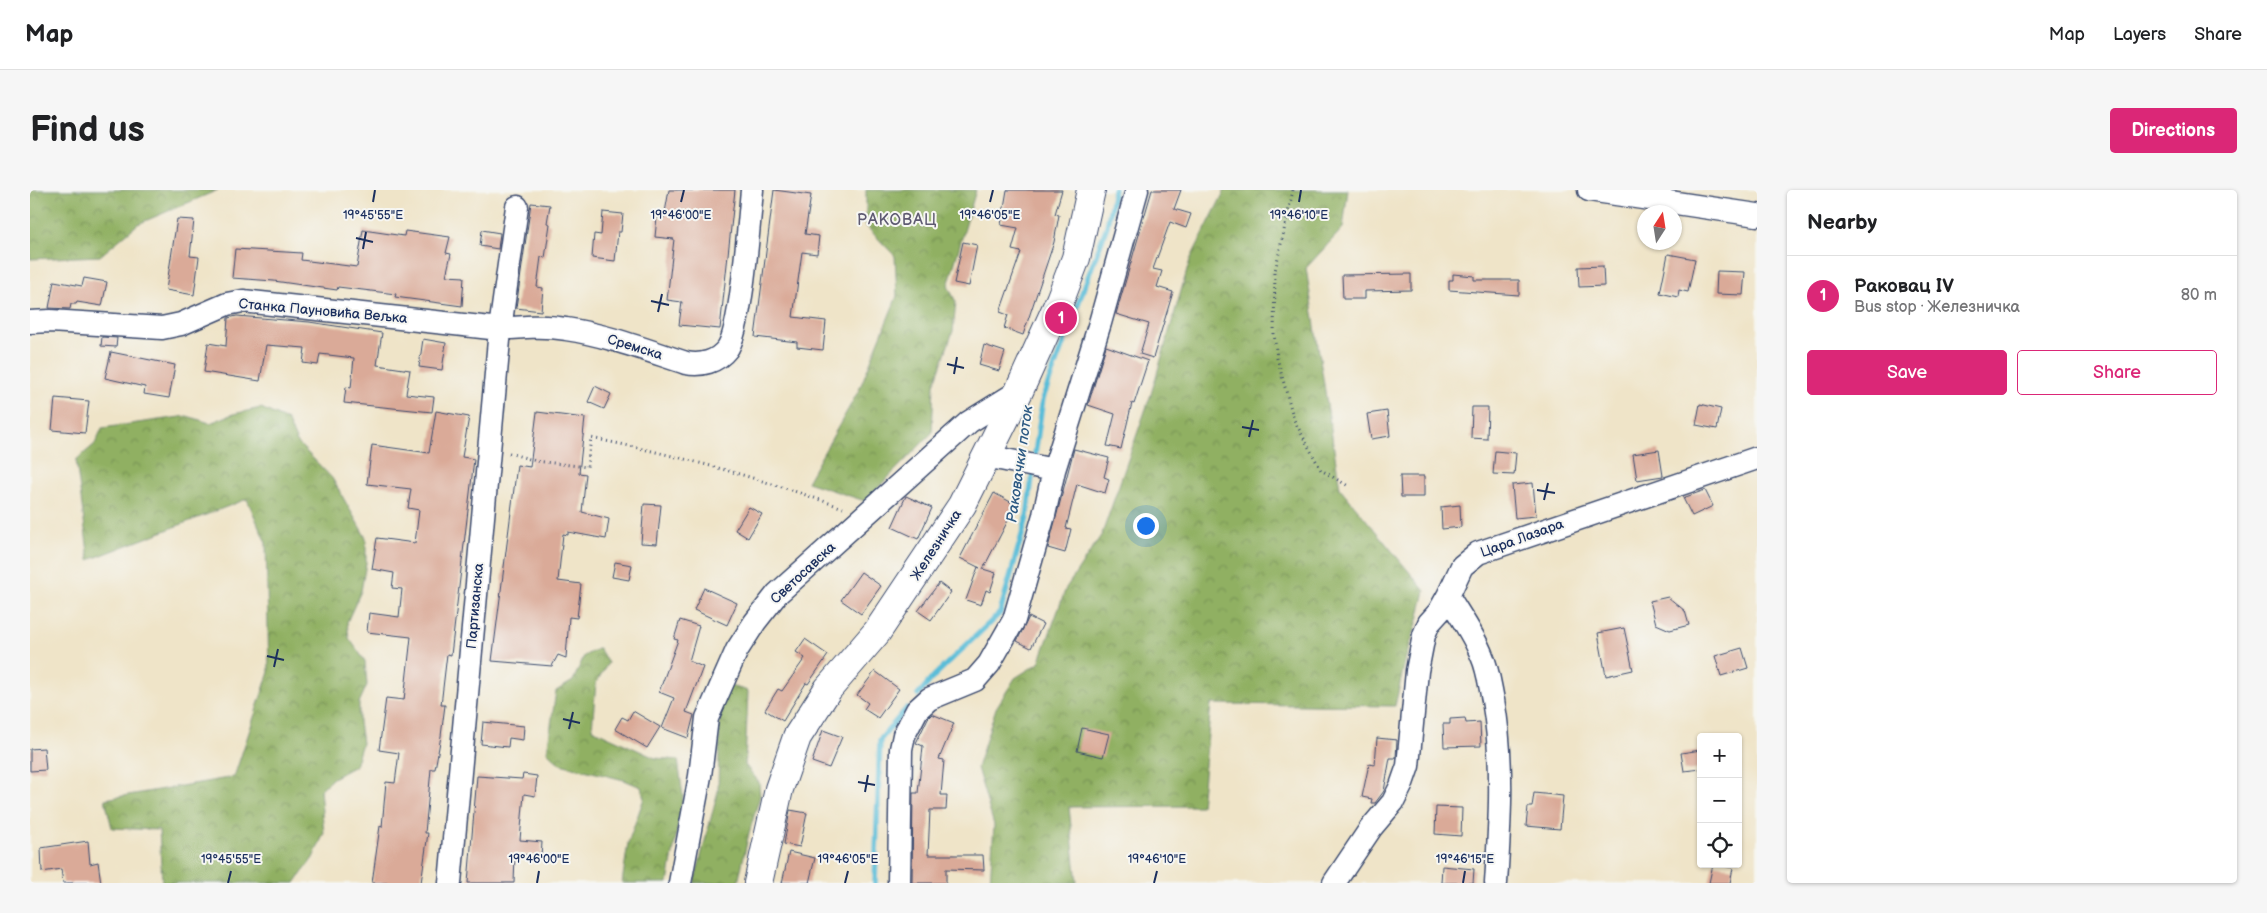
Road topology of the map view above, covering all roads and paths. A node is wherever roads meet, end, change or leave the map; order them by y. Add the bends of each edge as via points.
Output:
1 (752, 190) edge
2 (1092, 190) edge
3 (1137, 190) edge
4 (1293, 190) edge
5 (1589, 190) edge
6 (518, 207) dead end
7 (1757, 215) edge
8 (30, 322) edge
9 (500, 329) junction
10 (1019, 391) junction
11 (489, 447) junction
12 (986, 456) junction
13 (1757, 458) edge
14 (1054, 470) junction
15 (1350, 487) dead end
16 (864, 516) junction
17 (1448, 596) junction
18 (450, 883) edge
19 (680, 883) edge
20 (758, 883) edge
21 (899, 883) edge
22 (1334, 883) edge
23 (1496, 883) edge

1 - 9 street, Сремска via 737,320 728,348 719,357 695,365 564,328
2 - 10 street, Железничка via 1076,258
3 - 14 street
4 - 15 path via 1275,271 1277,358 1294,420 1321,470
5 - 7 street
6 - 9 street
8 - 9 street, Станка Пауновића Вељка via 162,328 181,324 226,304 243,301
9 - 11 street, Партизанска
10 - 12 street, Железничка
10 - 16 street, Светосавска via 969,422
11 - 16 path via 536,461 587,467 591,438 665,452 780,486
11 - 18 street, Партизанска
12 - 14 street
12 - 20 street, Железничка via 962,505 923,566 877,632 828,689 797,737 779,789
13 - 17 street, Цара Лазара via 1478,553 1462,566
14 - 21 street via 1014,620 990,664 976,680 929,699 917,710 904,735 901,749
16 - 19 street, Светосавска via 777,594 737,650 707,718
17 - 22 street, Цара Лазара via 1424,635 1417,671 1408,766 1401,786 1393,802
17 - 23 street via 1483,657 1498,726 1500,839

